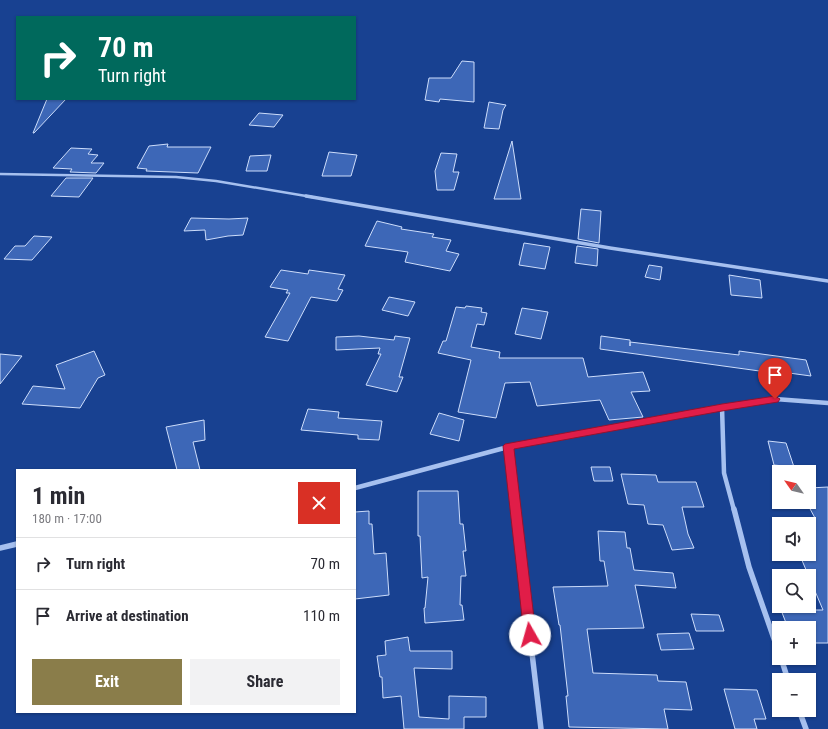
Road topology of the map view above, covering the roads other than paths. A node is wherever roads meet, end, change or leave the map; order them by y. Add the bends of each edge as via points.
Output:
1 (0, 174) edge
2 (828, 281) edge
3 (828, 403) edge
4 (722, 407) junction
5 (508, 446) junction
6 (356, 488) edge
7 (16, 544) edge
8 (0, 548) edge
9 (772, 633) edge
10 (802, 717) edge
11 (541, 729) edge
12 (806, 729) edge

1 - 2 street via 176,177 216,181 610,248
3 - 4 street via 775,399
4 - 5 street
4 - 9 street via 724,473 749,567
5 - 6 street
5 - 11 street
7 - 8 street
10 - 12 street

